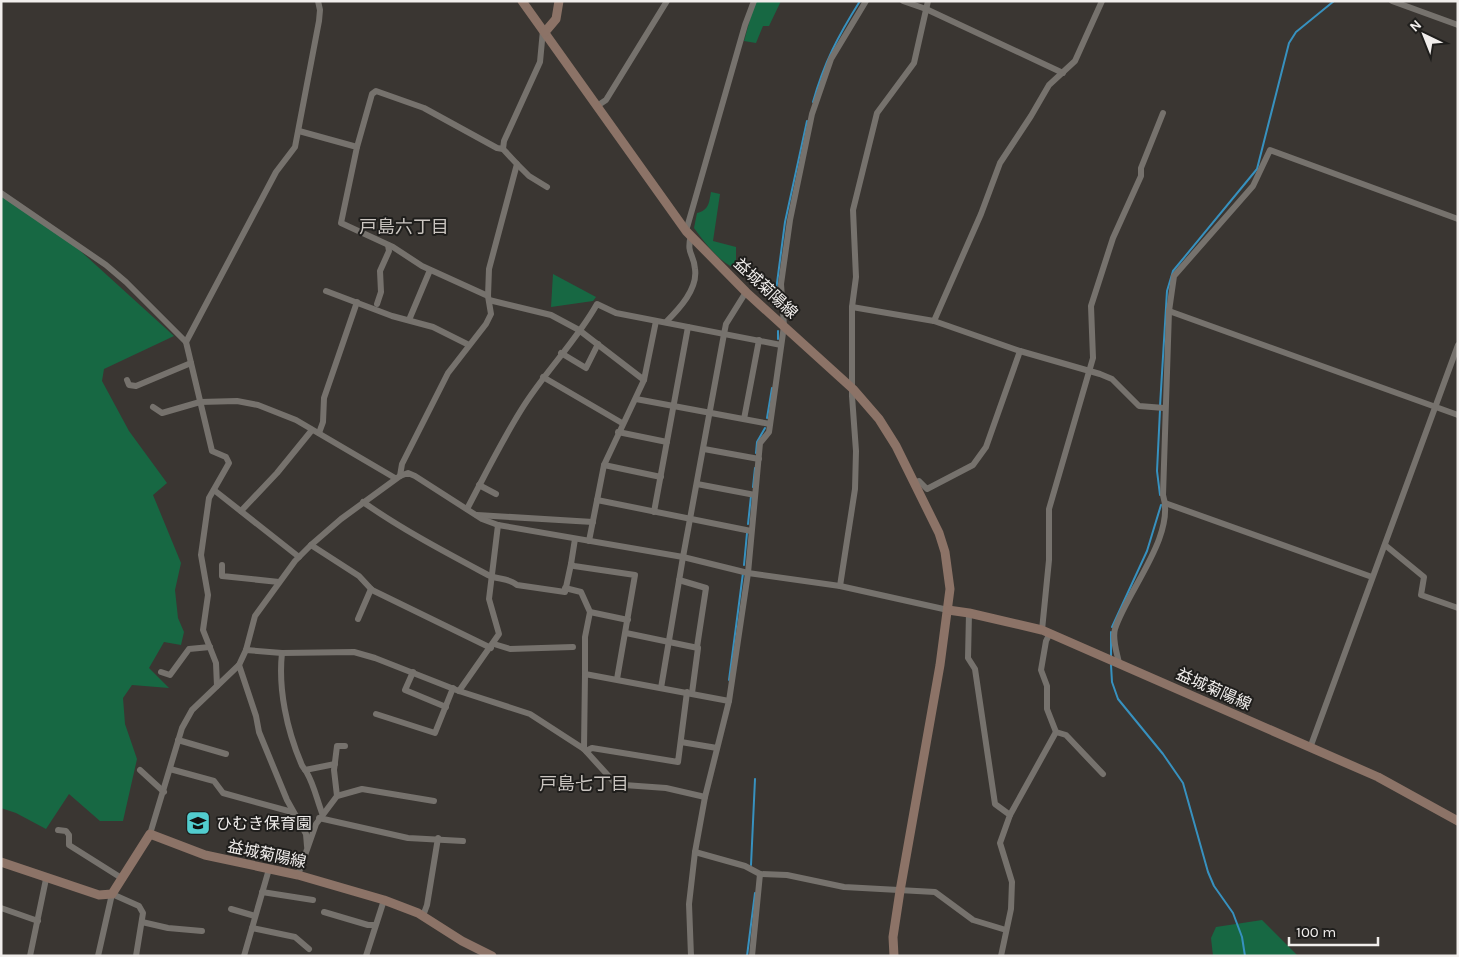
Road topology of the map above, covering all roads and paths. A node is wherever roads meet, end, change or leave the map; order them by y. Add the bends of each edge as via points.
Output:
1 (318, 1) edge
2 (522, 1) edge
3 (560, 1) edge
4 (667, 1) edge
5 (754, 1) edge
6 (866, 1) edge
7 (903, 1) edge
8 (928, 1) edge
9 (1102, 1) edge
10 (1392, 1) edge
11 (926, 9) junction
12 (1458, 24) edge
13 (544, 31) junction
14 (1063, 73) junction
15 (597, 106) junction
16 (1163, 112) dead end
17 (299, 131) junction
18 (357, 147) junction
19 (503, 149) junction
20 (517, 164) junction
21 (547, 187) dead end
22 (1, 193) edge
23 (1458, 219) edge
24 (688, 233) junction
25 (388, 245) junction
26 (430, 270) junction
27 (326, 291) dead end
28 (746, 292) junction
29 (488, 298) junction
30 (357, 302) junction
31 (377, 304) dead end
32 (852, 307) junction
33 (1169, 311) junction
34 (408, 320) junction
35 (656, 321) junction
36 (934, 321) junction
37 (666, 322) junction
38 (784, 326) junction
39 (688, 327) junction
40 (579, 330) junction
41 (724, 334) junction
42 (759, 340) junction
43 (186, 342) junction
44 (598, 344) junction
45 (781, 344) junction
46 (469, 345) junction
47 (1458, 345) edge
48 (1020, 351) junction
49 (561, 353) junction
50 (191, 363) junction
51 (1088, 370) junction
52 (543, 377) junction
53 (127, 380) dead end
54 (644, 380) junction
55 (853, 389) junction
56 (636, 399) junction
57 (200, 402) junction
58 (674, 406) junction
59 (1436, 406) junction
60 (153, 407) dead end
61 (1161, 407) junction
62 (710, 412) junction
63 (1458, 415) edge
64 (744, 419) junction
65 (622, 423) junction
66 (770, 424) junction
67 (316, 431) junction
68 (618, 432) junction
69 (667, 442) junction
70 (704, 449) junction
71 (759, 459) junction
72 (604, 465) junction
73 (398, 477) junction
74 (660, 477) junction
75 (915, 483) junction
76 (697, 484) junction
77 (479, 486) junction
78 (214, 490) junction
79 (496, 494) dead end
80 (755, 495) junction
81 (597, 500) junction
82 (363, 502) junction
83 (1165, 503) junction
84 (467, 508) junction
85 (241, 511) junction
86 (654, 512) junction
87 (476, 515) junction
88 (691, 519) junction
89 (593, 522) junction
90 (498, 524) junction
91 (751, 532) junction
92 (575, 538) junction
93 (589, 541) junction
94 (311, 545) junction
95 (1385, 545) junction
96 (299, 557) junction
97 (682, 557) junction
98 (571, 564) junction
99 (222, 565) dead end
100 (748, 573) junction
101 (491, 577) junction
102 (1372, 577) junction
103 (679, 580) junction
104 (279, 582) junction
105 (840, 586) junction
106 (565, 588) junction
107 (372, 589) junction
108 (1458, 608) edge
109 (948, 610) junction
110 (590, 612) junction
111 (969, 613) junction
112 (358, 619) dead end
113 (628, 620) junction
114 (1046, 631) junction
115 (626, 634) junction
116 (669, 642) junction
117 (492, 646) junction
118 (210, 647) junction
119 (573, 647) dead end
120 (697, 648) junction
121 (246, 650) junction
122 (282, 653) junction
123 (1117, 662) junction
124 (239, 665) junction
125 (161, 672) dead end
126 (413, 672) junction
127 (585, 674) junction
128 (617, 679) junction
129 (217, 686) junction
130 (661, 688) junction
131 (456, 689) junction
132 (690, 692) junction
133 (729, 701) junction
134 (446, 707) junction
135 (376, 714) dead end
136 (1056, 732) junction
137 (178, 740) junction
138 (681, 742) junction
139 (345, 746) dead end
140 (717, 748) junction
141 (1310, 748) junction
142 (585, 750) junction
143 (226, 754) dead end
144 (335, 764) junction
145 (170, 769) junction
146 (140, 770) dead end
147 (305, 770) junction
148 (1103, 774) dead end
149 (164, 792) junction
150 (337, 796) junction
151 (705, 797) junction
152 (434, 801) dead end
153 (294, 812) junction
154 (321, 815) junction
155 (1010, 815) junction
156 (1458, 821) edge
157 (58, 830) dead end
158 (150, 834) junction
159 (438, 838) junction
160 (463, 841) dead end
161 (307, 846) junction
162 (695, 852) junction
163 (1, 862) edge
164 (269, 869) junction
165 (760, 874) junction
166 (298, 875) junction
167 (46, 879) junction
168 (123, 879) junction
169 (900, 891) junction
170 (262, 892) junction
171 (112, 894) junction
172 (313, 900) dead end
173 (384, 900) junction
174 (1, 908) edge
175 (231, 909) dead end
176 (324, 912) dead end
177 (255, 916) junction
178 (423, 916) junction
179 (38, 921) junction
180 (142, 922) junction
181 (375, 925) junction
182 (252, 928) junction
183 (1006, 930) junction
184 (202, 931) dead end
185 (310, 949) dead end
186 (30, 956) edge
187 (98, 956) edge
188 (136, 956) edge
189 (244, 956) edge
190 (366, 956) edge
191 (492, 956) edge
192 (691, 956) edge
193 (752, 956) edge
194 (894, 956) edge
195 (1001, 956) edge

1 - 17 street via 319,21
2 - 13 main road, 益城菊陽線
3 - 13 main road via 556,19
4 - 15 street via 606,100
5 - 24 street via 744,25
6 - 38 street via 831,59 812,114 790,220 781,284
7 - 11 street
8 - 11 street
9 - 14 street via 1075,61
10 - 12 street
11 - 14 street
11 - 32 street via 914,63 876,113 853,210 856,277
13 - 15 main road, 益城菊陽線
13 - 19 street via 540,62
14 - 36 street via 1049,85 1000,163
15 - 24 main road, 益城菊陽線
16 - 51 street via 1140,168 1141,176 1113,238 1091,306 1093,358
17 - 18 street
17 - 43 street via 295,147 276,172
18 - 19 street via 372,94 376,91 424,108
18 - 25 street via 341,223 363,237
19 - 20 street
20 - 21 street
20 - 29 street via 489,270
22 - 43 street via 106,265
23 - 33 street via 1270,150 1253,186 1174,276
24 - 28 main road, 益城菊陽線
24 - 37 street via 688,248 696,270 680,308
25 - 26 street
25 - 31 street via 389,251 380,271 381,292
26 - 29 street
26 - 34 street
27 - 30 street
28 - 38 main road, 益城菊陽線
28 - 41 street via 726,324
29 - 40 street via 551,315
29 - 46 street via 491,314
30 - 34 street
30 - 67 street via 324,398 323,422
32 - 36 street
32 - 55 street
33 - 59 street
33 - 61 street
34 - 46 street via 433,327
35 - 37 street
35 - 40 street via 616,313 597,304
35 - 54 street
36 - 48 street
37 - 39 street
38 - 45 street
38 - 55 main road, 益城菊陽線
39 - 41 street
39 - 58 street
40 - 44 street
40 - 49 street
41 - 42 street
41 - 62 street
42 - 45 street
42 - 64 street
43 - 50 street
44 - 49 street via 586,368
44 - 54 street
45 - 66 street
46 - 73 street via 448,374
47 - 59 street
48 - 51 street
48 - 75 street via 986,447 973,465 927,489 919,481
49 - 52 street
50 - 53 street via 136,386 129,385
50 - 57 street
51 - 61 street via 1112,379 1139,406
51 - 114 street via 1049,509
52 - 65 street
52 - 77 street
54 - 56 street
55 - 75 main road, 益城菊陽線 via 889,433
55 - 105 street via 855,489
56 - 58 street
56 - 65 street
57 - 60 street via 165,412
57 - 67 street via 249,403 278,412
57 - 78 street via 212,451 230,463
58 - 62 street
58 - 69 street
59 - 63 street
59 - 95 street
61 - 83 street via 1162,495
62 - 64 street
62 - 70 street
64 - 66 street
65 - 68 street
66 - 71 street via 769,432 760,443
67 - 73 street
67 - 85 street
68 - 69 street
68 - 72 street
69 - 74 street
70 - 71 street
70 - 76 street
71 - 80 street
72 - 74 street
72 - 81 street
73 - 82 street
73 - 84 street via 415,476
74 - 86 street
75 - 109 main road, 益城菊陽線 via 945,552 950,589
76 - 80 street
76 - 88 street
77 - 79 street
77 - 84 street
78 - 85 street
78 - 118 street via 209,498 201,555 208,595 203,630
80 - 91 street
81 - 86 street
81 - 89 street
82 - 94 street
82 - 101 street via 392,522
83 - 102 street
83 - 123 street via 1160,538 1115,630
84 - 87 street
85 - 96 street
86 - 88 street
87 - 89 street
87 - 90 street
88 - 91 street
88 - 97 street
89 - 93 street
90 - 92 street
90 - 101 street
91 - 100 street
92 - 93 street
92 - 98 street
93 - 97 street
94 - 96 street
94 - 107 street via 359,576
95 - 102 street
95 - 108 street via 1424,577 1421,595
96 - 104 street
97 - 100 street
97 - 103 street
98 - 106 street
98 - 113 street via 634,573
99 - 104 street via 222,576
100 - 105 street
100 - 133 street
101 - 106 street via 512,580 516,585 565,592
101 - 117 street via 489,598 499,634
102 - 141 street
103 - 116 street
103 - 120 street via 706,588
104 - 121 street via 255,616
105 - 109 street
106 - 110 street via 581,592
107 - 112 street
107 - 117 street
109 - 111 main road, 益城菊陽線
109 - 169 main road, 益城菊陽線
110 - 113 street
110 - 127 street via 585,637
111 - 114 main road, 益城菊陽線
111 - 155 street via 968,658 975,669 995,804
113 - 115 street
114 - 123 main road, 益城菊陽線
114 - 136 street via 1041,670 1047,686 1047,710
115 - 116 street
115 - 128 street
116 - 120 street
116 - 130 street
117 - 119 street via 510,649
117 - 131 street
118 - 125 street via 189,649 170,675
118 - 129 street via 216,663
120 - 132 street
121 - 122 street
121 - 124 street
122 - 126 street via 354,652
122 - 147 street via 282,696
123 - 141 main road, 益城菊陽線
124 - 129 street
124 - 153 street via 259,732
126 - 131 street
126 - 134 street via 405,690
127 - 128 street
127 - 142 street
128 - 130 street
129 - 137 street via 192,710
130 - 132 street
131 - 134 street
131 - 142 street via 530,714
132 - 133 street
132 - 138 street
133 - 140 street
134 - 135 street via 435,733
136 - 148 street via 1066,735
136 - 155 street
137 - 143 street
137 - 145 street
138 - 140 street
138 - 142 street via 678,762 592,748
139 - 144 street via 337,746
140 - 151 street
141 - 156 main road, 益城菊陽線 via 1378,777
142 - 151 street via 603,772 624,786 666,788
144 - 147 street
144 - 150 street
145 - 149 street
145 - 153 street via 214,781 223,794
146 - 149 street
147 - 154 street
149 - 158 street
150 - 152 street via 362,789
150 - 154 street
151 - 162 street
153 - 161 street via 306,834
154 - 159 street via 408,838
154 - 161 street
155 - 183 street via 1000,843 1012,882
157 - 168 street via 70,835 70,845
158 - 164 main road, 益城菊陽線 via 206,855
158 - 168 main road
159 - 160 street
159 - 178 street
161 - 166 street
162 - 165 street via 745,866
162 - 192 street via 689,904
163 - 167 main road
164 - 166 main road, 益城菊陽線
164 - 170 street
165 - 169 street via 787,875 844,887
165 - 193 street
166 - 173 main road, 益城菊陽線
167 - 171 main road via 99,895
167 - 179 street
168 - 171 main road
169 - 183 street via 935,892 973,920
169 - 194 main road, 益城菊陽線 via 893,937
170 - 172 street
170 - 177 street
171 - 180 street via 139,906 143,913
171 - 187 street
173 - 178 main road, 益城菊陽線
173 - 181 street
174 - 179 street
175 - 177 street
176 - 181 street
177 - 182 street
178 - 191 main road, 益城菊陽線 via 468,945
179 - 186 street
180 - 184 street
180 - 188 street
181 - 190 street
182 - 185 street via 295,937
182 - 189 street
183 - 195 street

